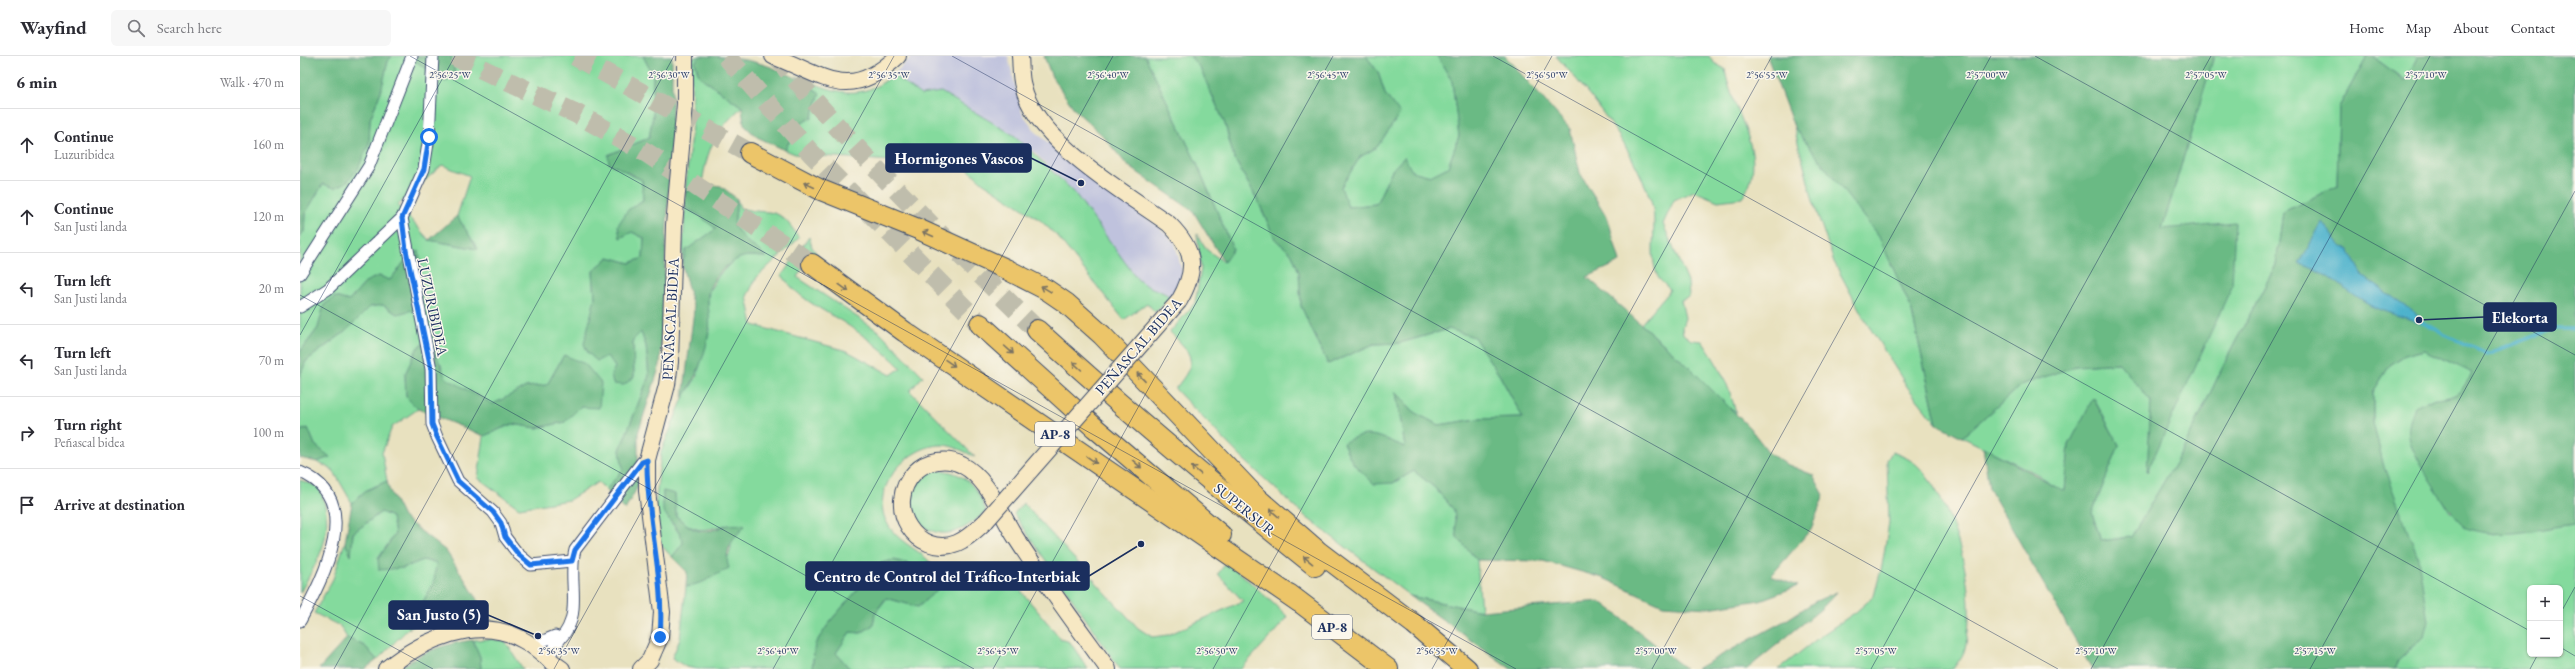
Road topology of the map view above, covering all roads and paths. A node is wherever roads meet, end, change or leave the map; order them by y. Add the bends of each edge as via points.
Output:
1 (412, 56) edge
2 (433, 56) edge
3 (685, 56) edge
4 (773, 56) edge
5 (898, 56) edge
6 (1020, 56) edge
7 (750, 153) tunnel mouth
8 (402, 218) junction
9 (812, 264) tunnel mouth
10 (300, 274) edge
11 (300, 307) edge
12 (980, 324) tunnel mouth
13 (1037, 330) tunnel mouth
14 (647, 460) junction
15 (300, 472) edge
16 (572, 561) junction
17 (1298, 602) junction
18 (300, 621) edge
19 (1411, 628) junction
20 (560, 639) junction
21 (531, 646) junction
22 (549, 664) edge
23 (386, 669) edge
24 (562, 669) edge
25 (641, 669) edge
26 (1108, 669) edge
27 (1388, 669) edge
28 (1467, 669) edge

1 - 10 street via 369,166
2 - 8 street via 429,137 424,169
3 - 14 street, PEÑASCAL BIDEA via 685,104 674,225 670,362 667,386
4 - 5 street via 828,80 844,82 877,74
6 - 26 street, PEÑASCAL BIDEA, bridge via 1023,88 1039,119 1050,133 1088,167 1169,224 1180,235 1192,259 1188,285 1179,301 986,521 970,535 956,543 943,545 916,535 906,523 901,498 905,485 916,471 936,461 963,465 983,484 1020,544
19 -> 7 highway via 1257,498 1097,331 1047,290 925,232 809,185
8 - 11 street via 328,289
8 - 16 street, LUZURIBIDEA via 406,250 431,369 432,424 448,463 458,481 493,512 501,523 505,537 518,554 531,565
9 -> 17 highway, AP-8 via 905,332
12 -> 17 highway, AP-8 via 1095,428
19 -> 13 highway, SUPERSUR / AP-8 via 1324,572 1210,482 1119,405
14 - 16 street via 642,462 575,550
14 - 25 street, PEÑASCAL BIDEA via 647,491 662,612 660,637 650,660
15 - 18 street via 314,478 328,493 334,510 334,544 327,567
16 - 20 street via 573,614 568,631
17 - 27 highway, AP-8
19 - 28 highway
20 - 21 street via 555,636
20 - 22 street
21 - 22 street
21 - 23 street via 522,639 503,633 484,630 463,631 446,634 428,642 408,652
22 - 24 street

